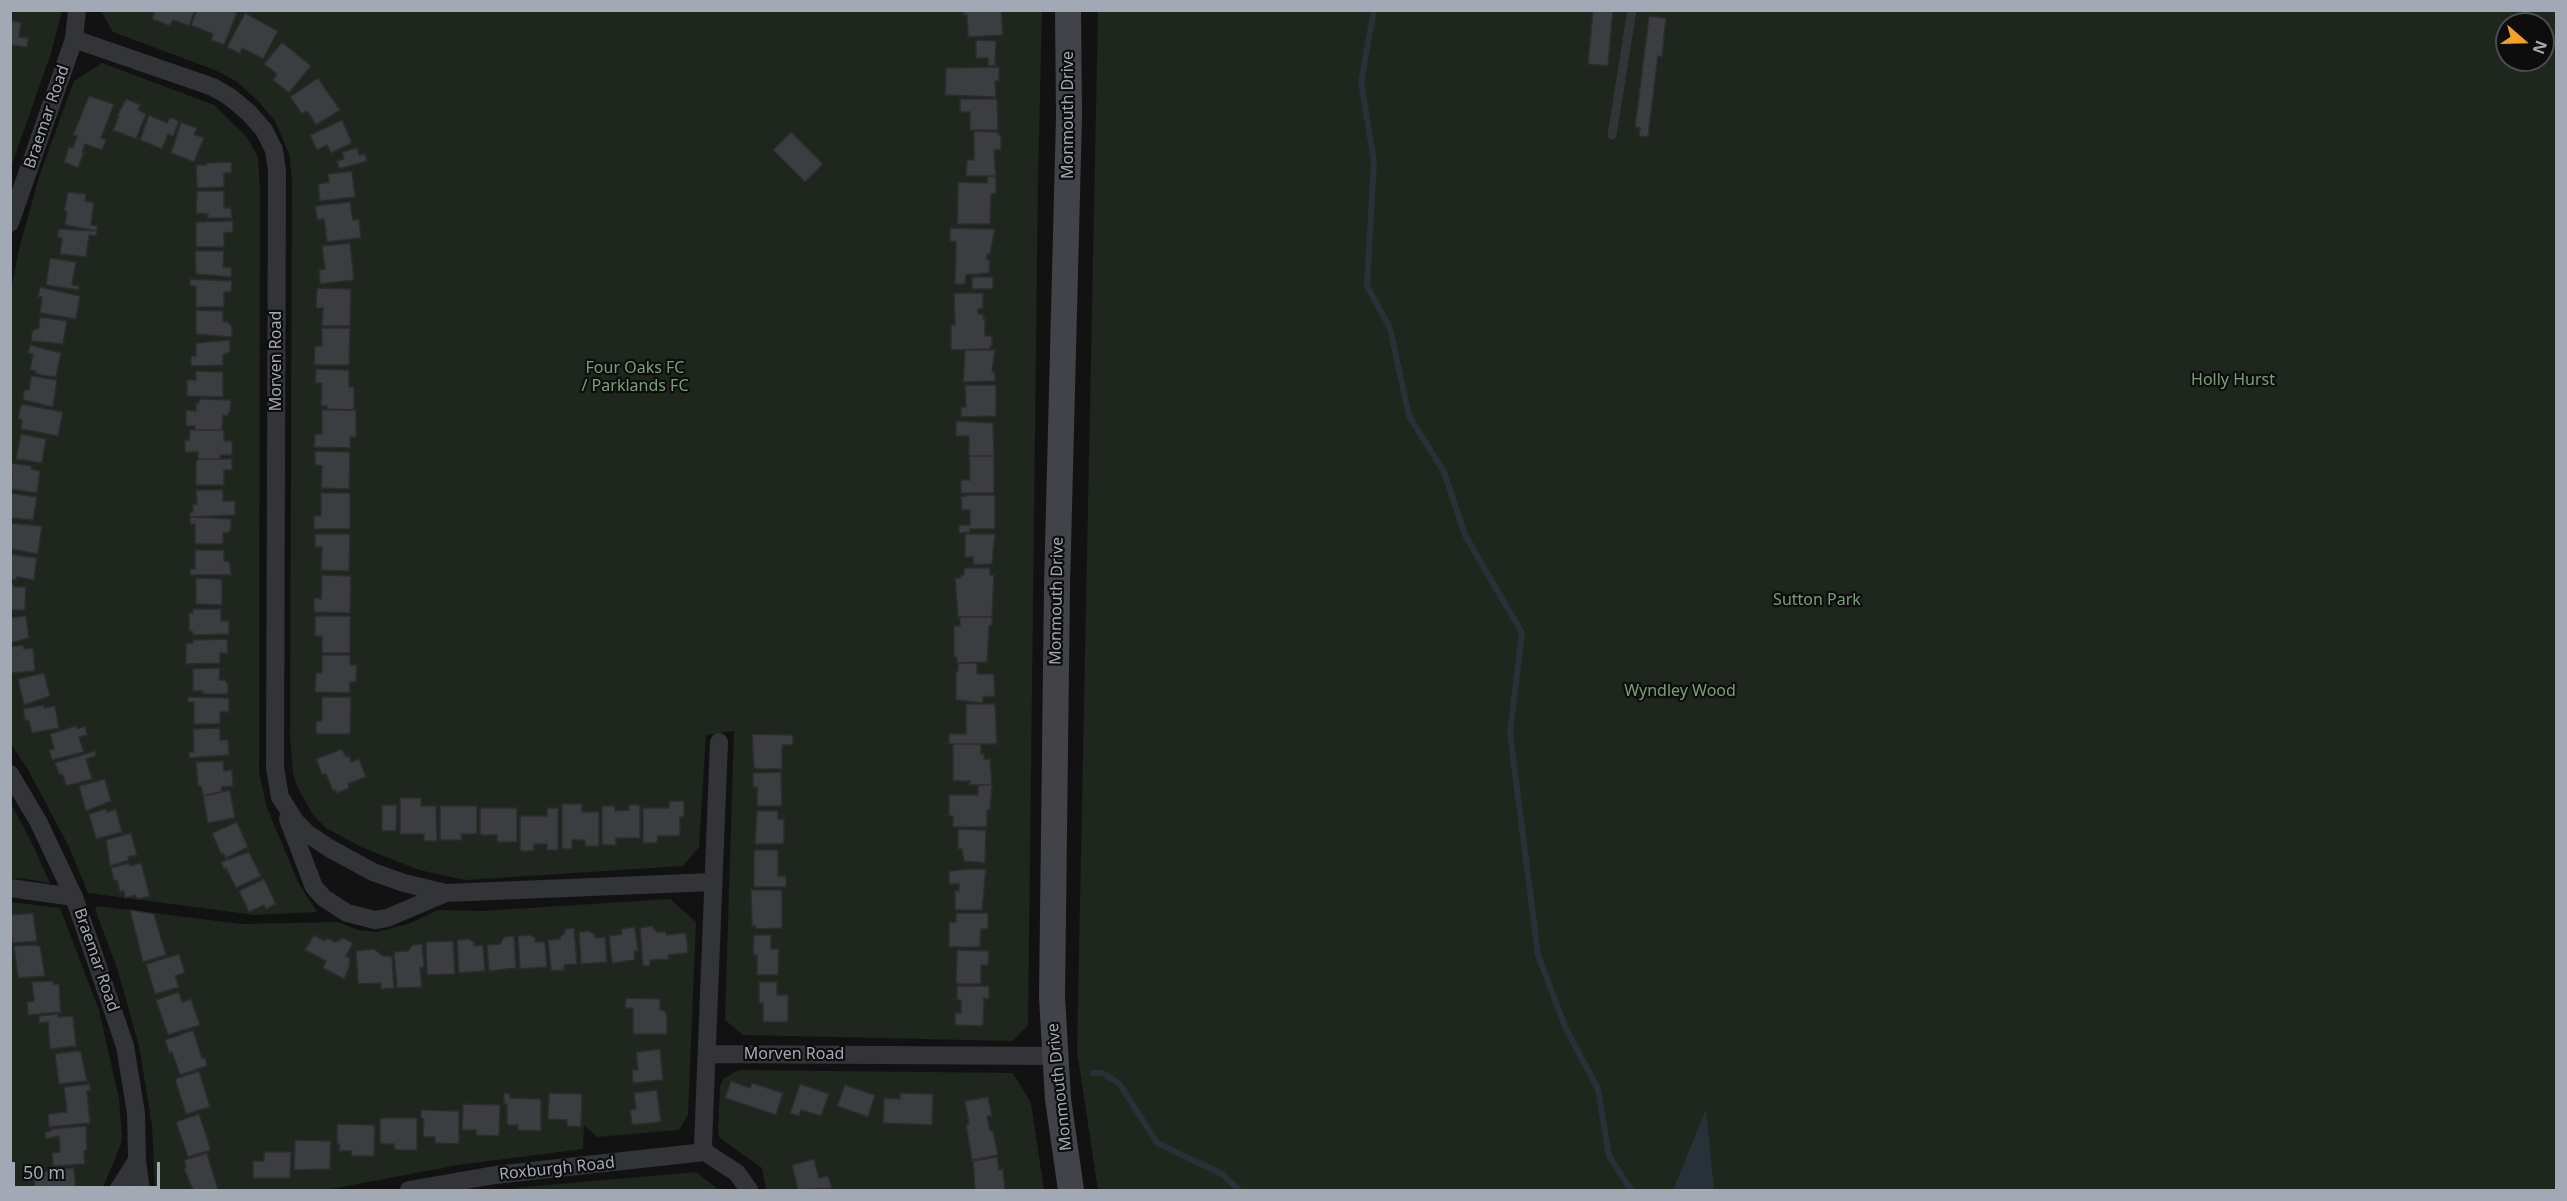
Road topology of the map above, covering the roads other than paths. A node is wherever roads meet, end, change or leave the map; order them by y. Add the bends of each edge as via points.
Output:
1 (77, 10) edge
2 (1068, 10) edge
3 (1632, 10) edge
4 (74, 39) junction
5 (1612, 135) dead end
6 (10, 223) edge
7 (719, 742) dead end
8 (10, 774) edge
9 (285, 808) junction
10 (713, 882) junction
11 (10, 888) edge
12 (446, 893) junction
13 (74, 897) junction
14 (707, 1054) junction
15 (1054, 1056) junction
16 (705, 1152) junction
17 (137, 1160) junction
18 (118, 1191) edge
19 (141, 1191) edge
20 (409, 1191) edge
21 (749, 1191) edge
22 (1071, 1191) edge

1 - 4 street, Braemar Road
2 - 15 street, Monmouth Drive via 1052,903
3 - 5 lane
4 - 6 street, Braemar Road
4 - 9 street, Morven Road via 213,87 249,113 274,150 275,768
7 - 10 street
8 - 13 street, Braemar Road via 38,821
9 - 12 street, Morven Road via 308,834 351,861 404,883
9 - 12 street, Morven Road via 314,887 338,908 361,918 387,918
10 - 12 street, Morven Road
10 - 14 street
11 - 13 street
13 - 17 street, Braemar Road via 125,1046 136,1113
14 - 15 street, Morven Road
14 - 16 street via 702,1130
15 - 22 street, Monmouth Drive
16 - 20 street, Roxburgh Road via 495,1175
16 - 21 street via 737,1173
17 - 18 street
17 - 19 street, Braemar Road

